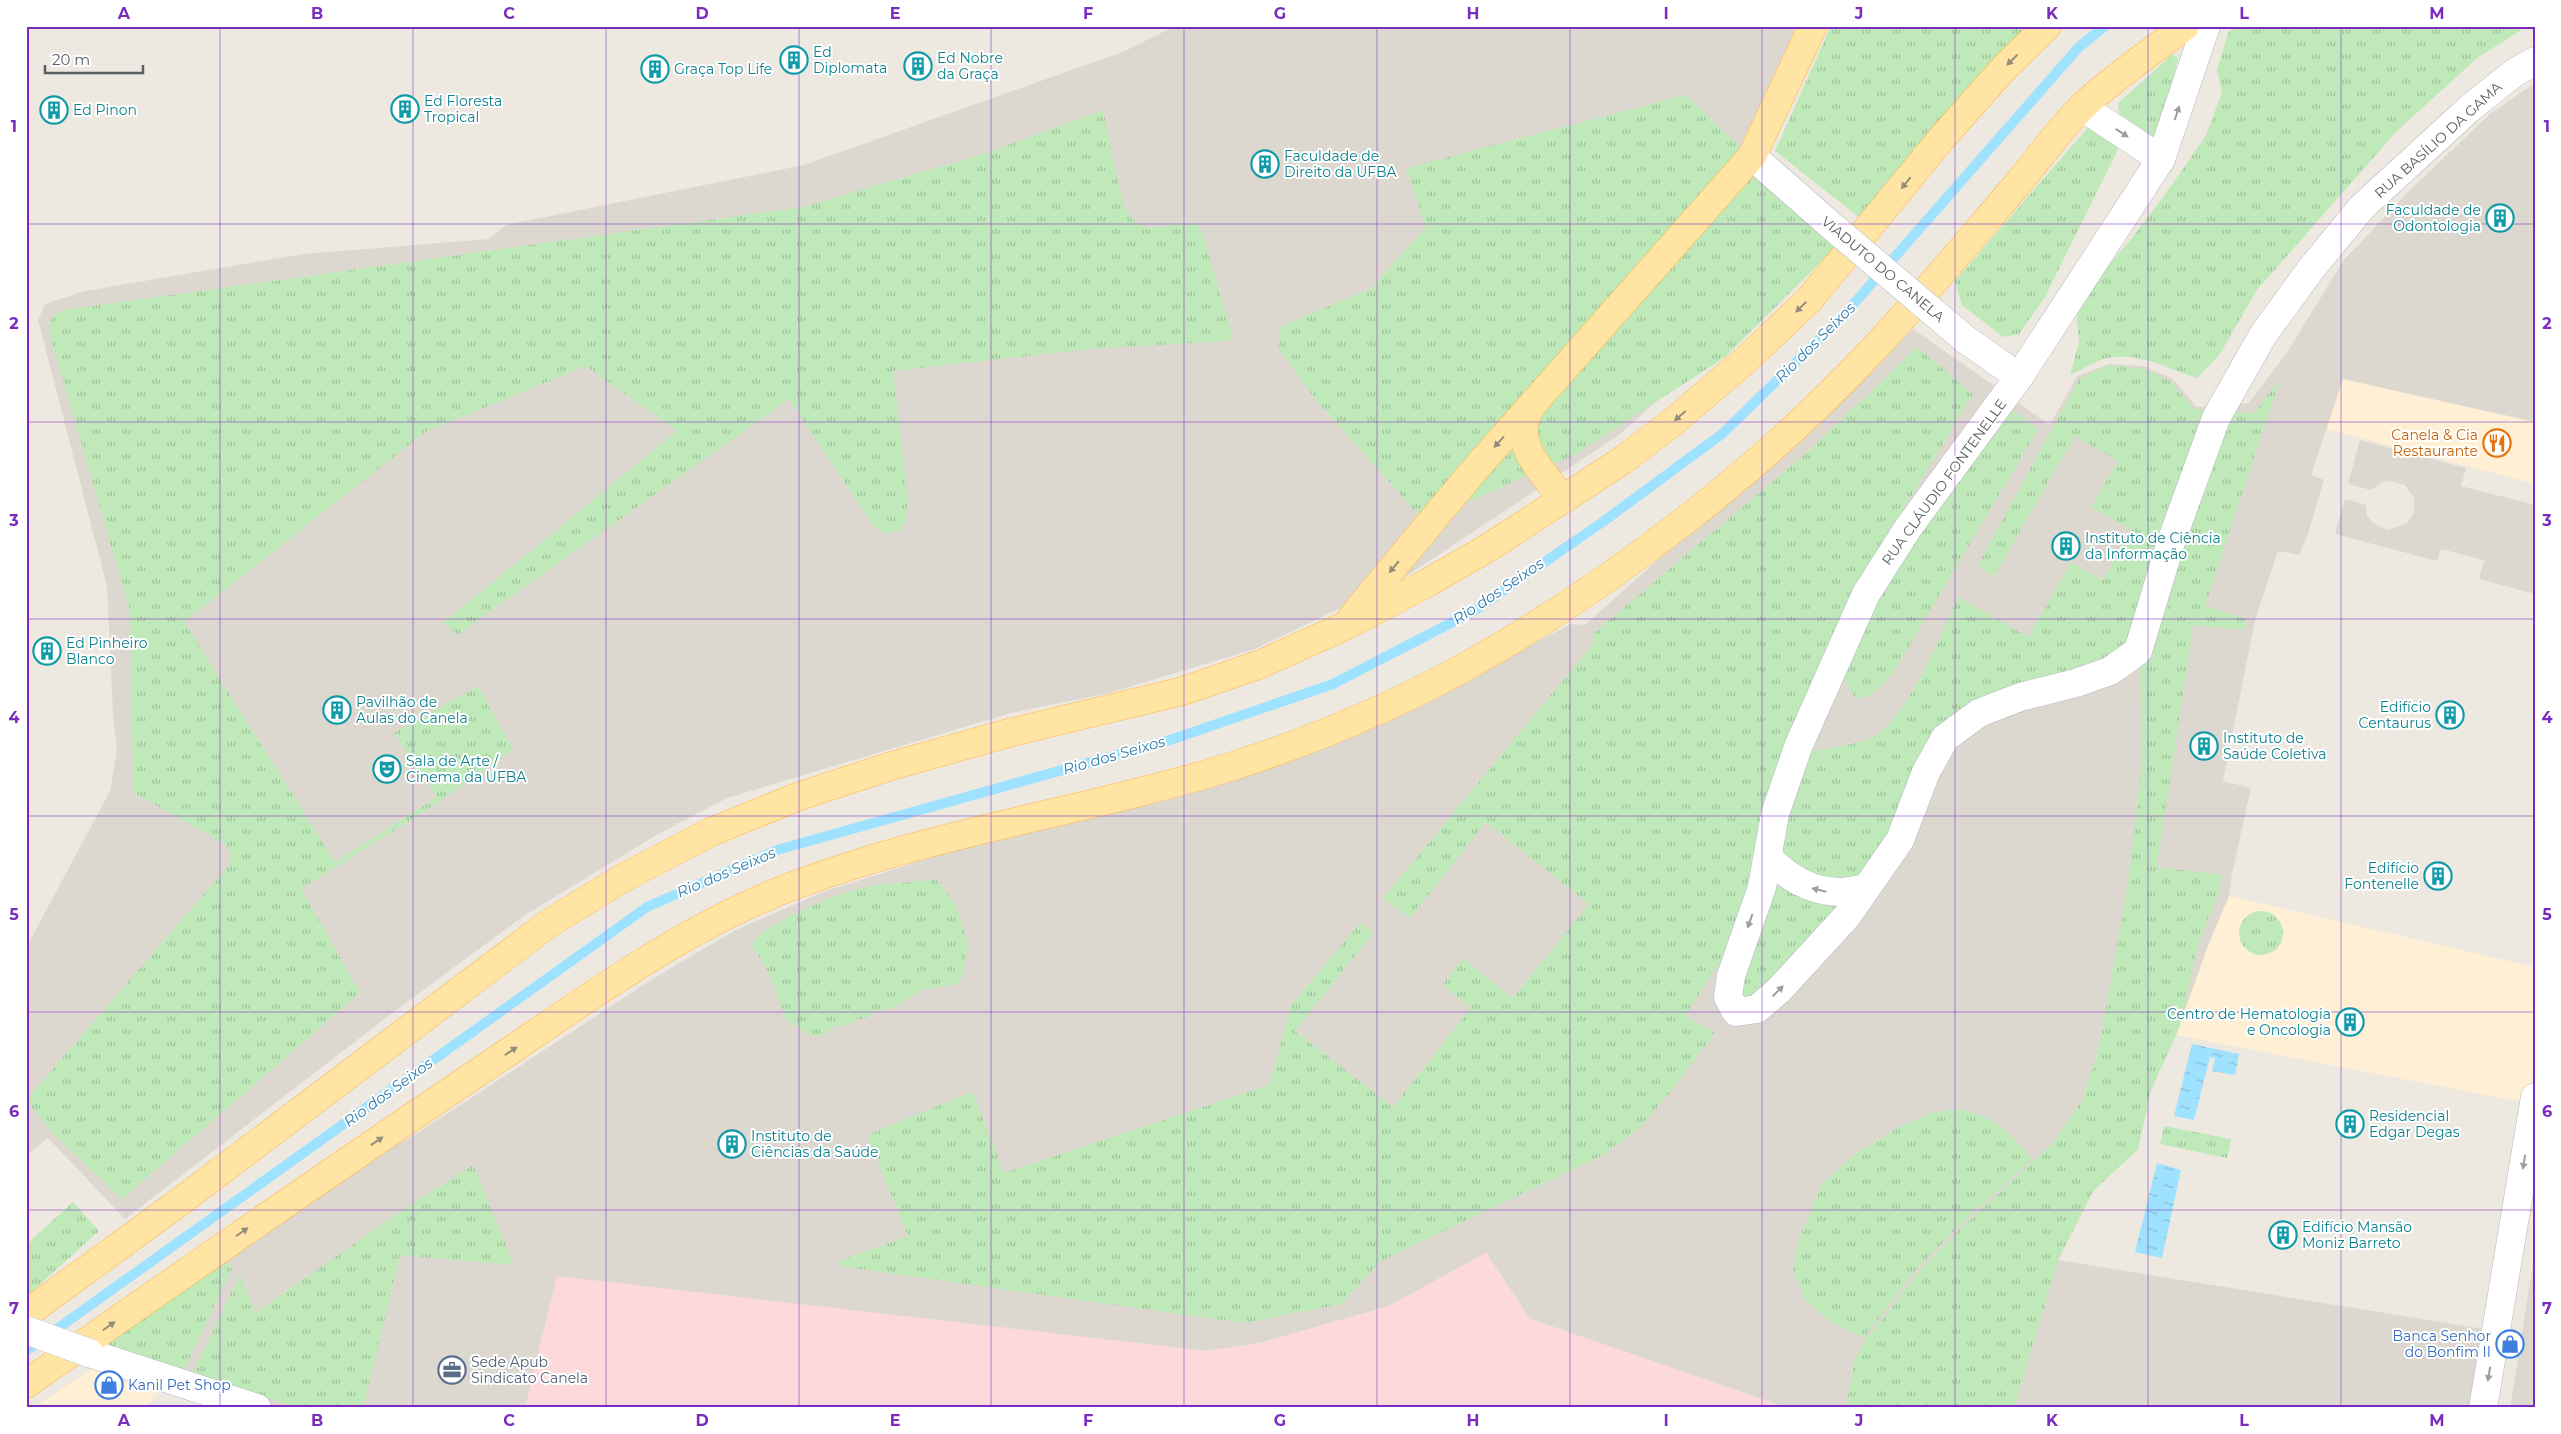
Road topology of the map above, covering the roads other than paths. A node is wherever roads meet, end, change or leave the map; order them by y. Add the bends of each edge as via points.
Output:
1 (1813, 26) edge
2 (2047, 26) edge
3 (2185, 26) edge
4 (2206, 26) edge
5 (2535, 62) edge
6 (2082, 107) junction
7 (1752, 156) junction
8 (2161, 159) junction
9 (2019, 377) junction
10 (1531, 406) junction
11 (1563, 499) junction
12 (1345, 626) junction
13 (1769, 858) junction
14 (1791, 878) junction
15 (1762, 887) junction
16 (1867, 888) junction
17 (1736, 1012) joint
18 (2535, 1097) edge
19 (26, 1314) edge
20 (26, 1330) edge
21 (26, 1384) edge
22 (257, 1408) edge
23 (2483, 1408) edge

1 - 7 main road
2 -> 11 main road via 2005,67 1941,139 1809,300 1673,422
3 - 6 main road
8 -> 4 street, RUA CLÁUDIO FONTENELLE
5 - 16 street, RUA BASÍLIO DA GAMA via 2514,73 2470,108 2362,208 2262,335 2216,418 2171,542 2138,651 2110,671 2020,697 1979,713 1946,738 1926,772 1900,840
6 -> 8 street
21 -> 6 main road via 260,1219 628,972 719,918 789,888 874,858 958,834 1228,768 1322,735 1406,698 1478,660 1561,610 1674,528 1825,399 1943,272
7 - 9 street, VIADUTO DO CANELA, bridge via 1965,339
7 - 10 main road
8 - 9 street, RUA CLÁUDIO FONTENELLE
9 - 13 street, RUA CLÁUDIO FONTENELLE via 1908,528 1866,594 1798,747 1776,814
10 - 11 main road via 1524,424 1525,441 1530,455
10 -> 12 main road
11 - 12 main road via 1429,582
12 - 19 main road via 1261,664 1183,691 1012,732 888,767 797,797 711,832 621,879 548,924 178,1204
13 - 14 street
13 - 15 street, RUA CLÁUDIO FONTENELLE
14 - 15 street via 1777,878
16 -> 14 street via 1828,892
15 -> 17 street, RUA CLÁUDIO FONTENELLE via 1730,976 1728,997
17 -> 16 street, RUA BASÍLIO DA GAMA via 1757,1009 1780,990 1847,916
18 -> 23 street
20 - 22 street, bridge

